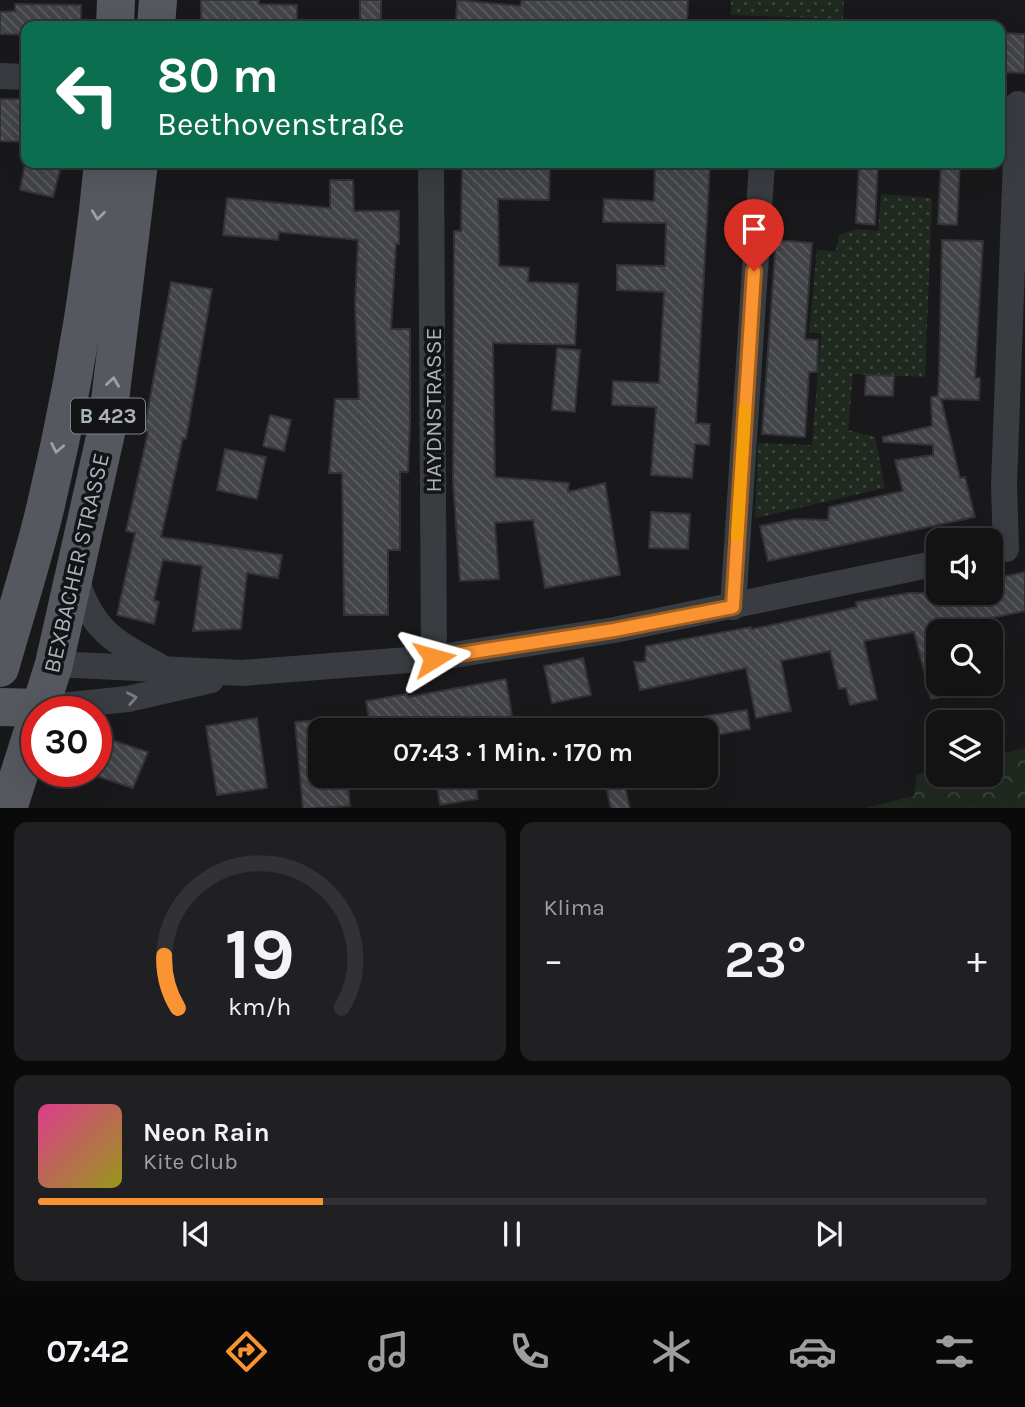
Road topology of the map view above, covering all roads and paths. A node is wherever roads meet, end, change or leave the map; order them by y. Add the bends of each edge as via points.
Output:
1 (116, 0) edge
2 (158, 0) edge
3 (115, 21) edge
4 (156, 21) edge
5 (0, 76) edge
6 (21, 77) edge
7 (1014, 104) edge
8 (103, 168) edge
9 (138, 168) edge
10 (432, 168) edge
11 (762, 168) edge
12 (1007, 549) edge
13 (926, 566) edge
14 (75, 574) junction
15 (733, 607) junction
16 (434, 658) junction
17 (1, 664) edge
18 (54, 664) junction
19 (164, 669) junction
20 (242, 673) junction
21 (44, 696) edge
22 (112, 702) edge
23 (0, 707) edge
24 (21, 710) edge
25 (21, 768) edge
26 (8, 808) edge

1 - 3 main road
2 - 4 main road
5 - 6 street
7 - 12 street
8 -> 17 main road, BEXBACHER STRASSE / B 423 via 75,357 48,494
14 -> 9 main road, BEXBACHER STRASSE / B 423 via 106,433
10 - 16 street, HAYDNSTRASSE
11 - 15 street
13 - 15 street
14 - 18 main road, BEXBACHER STRASSE / B 423
14 - 19 street via 82,603 96,624
15 - 16 street
16 - 20 street
17 - 18 main road
18 - 19 street
18 - 21 main road, BEXBACHER STRASSE / B 423
19 - 20 street
22 -> 20 street
23 - 24 main road
25 - 26 main road, BEXBACHER STRASSE / B 423

